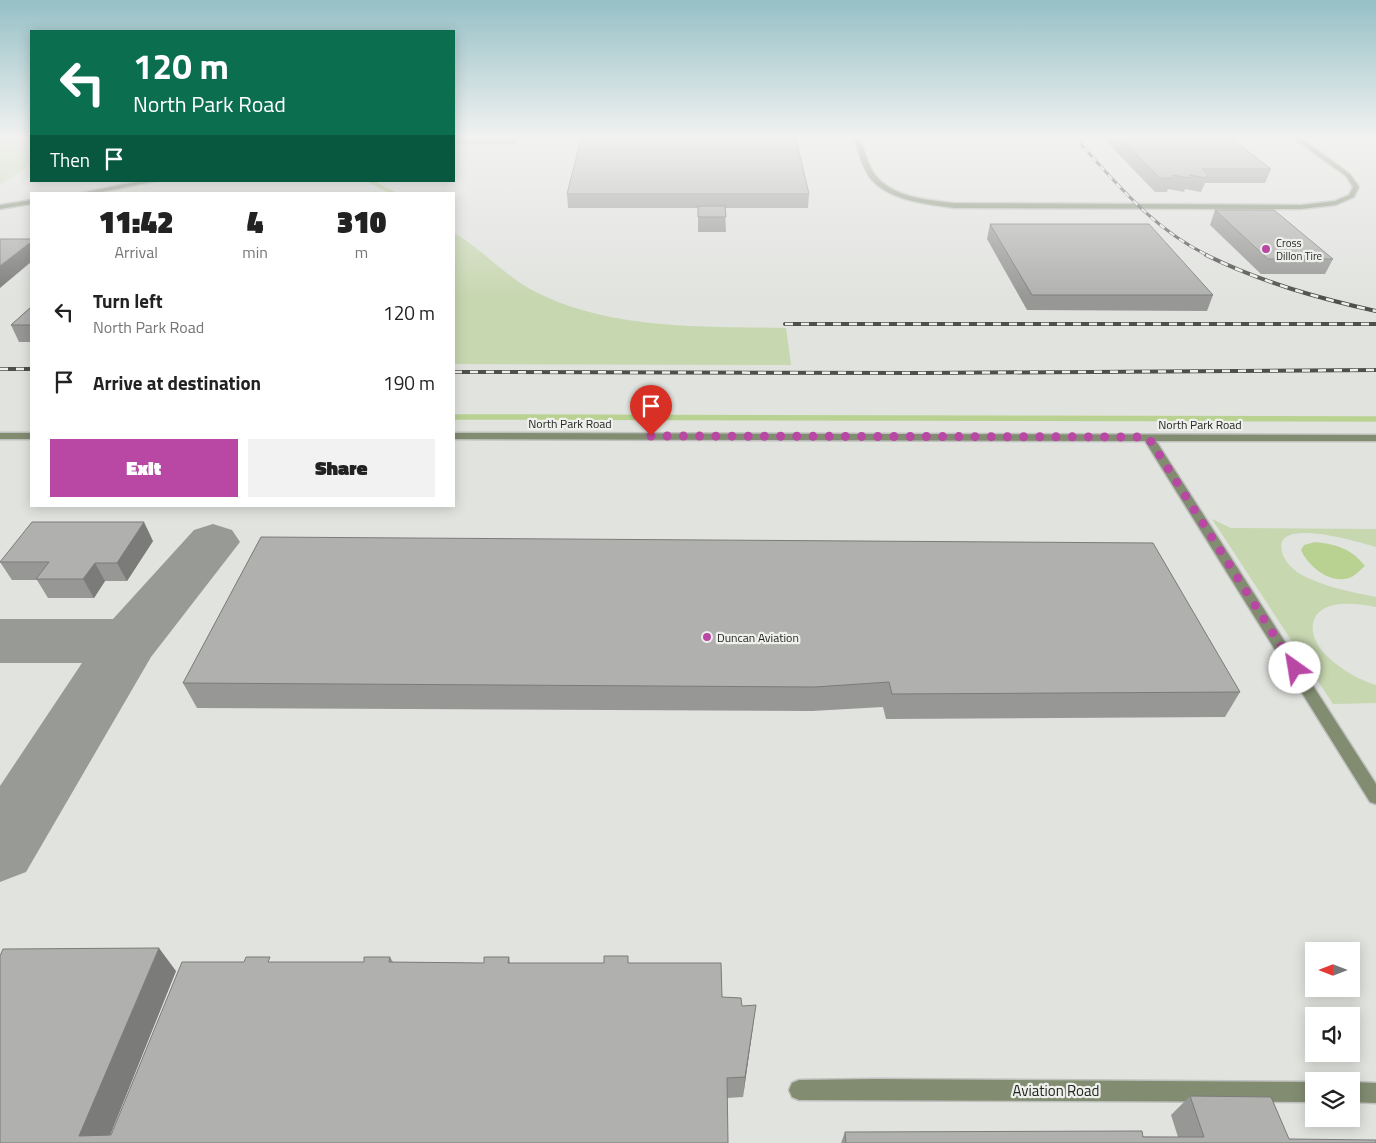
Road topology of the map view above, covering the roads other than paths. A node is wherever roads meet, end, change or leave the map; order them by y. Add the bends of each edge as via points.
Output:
1 (895, 192) edge
2 (1355, 192) edge
3 (30, 202) edge
4 (0, 207) edge
5 (0, 436) edge
6 (30, 436) edge
7 (455, 436) edge
8 (1148, 437) junction
9 (1376, 438) edge
10 (1376, 797) edge
11 (799, 1090) dead end
12 (1305, 1092) edge
13 (1360, 1092) edge
14 (1376, 1093) edge

1 - 2 street via 932,203 975,207 1322,206 1336,204
3 - 4 street
5 - 6 street
7 - 8 street, North Park Road
8 - 9 street, North Park Road
8 - 10 street
11 - 12 street, Aviation Road
13 - 14 street

